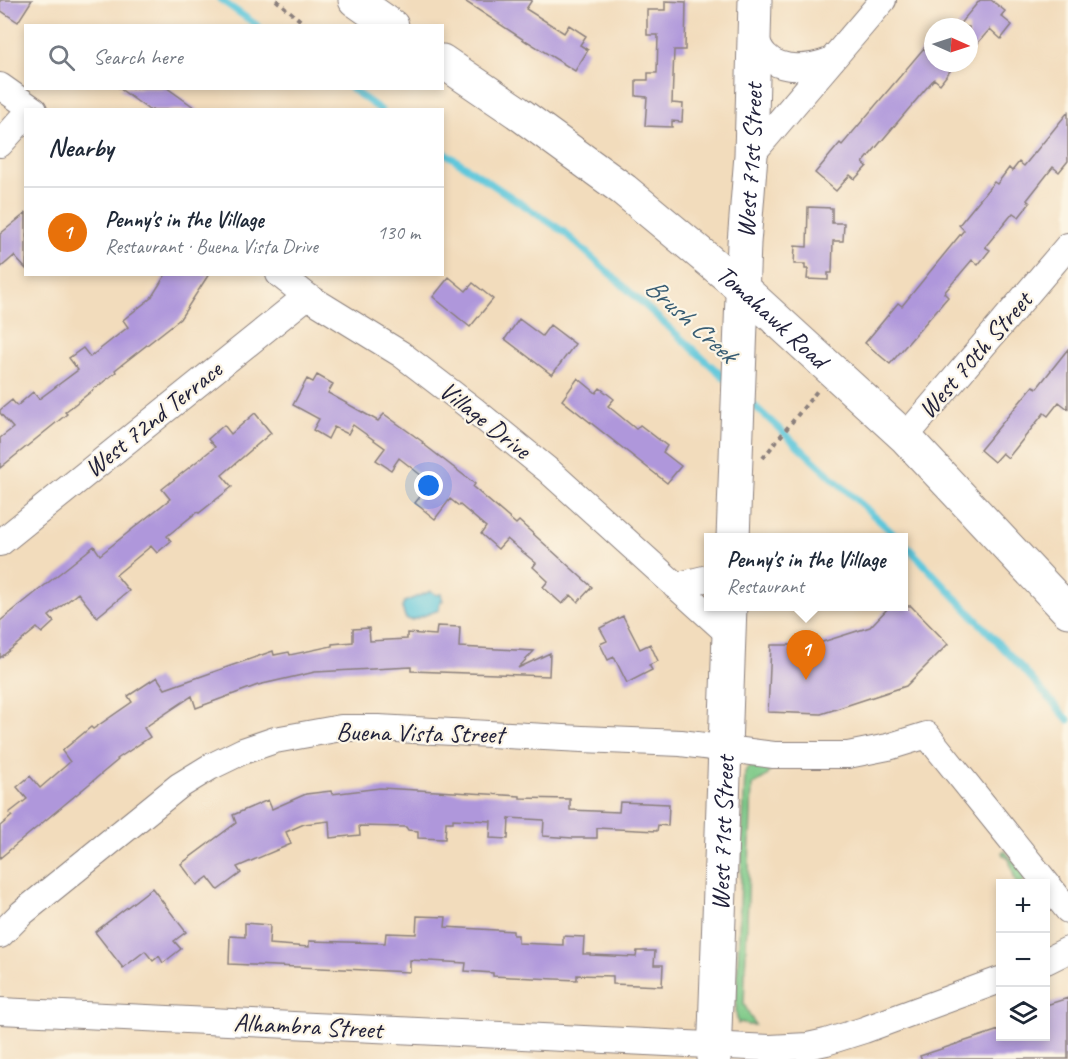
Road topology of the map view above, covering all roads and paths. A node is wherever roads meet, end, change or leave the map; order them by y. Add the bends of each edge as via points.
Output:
1 (276, 0) edge
2 (355, 0) edge
3 (755, 0) edge
4 (883, 0) edge
5 (387, 16) edge
6 (305, 24) edge
7 (754, 34) junction
8 (832, 60) junction
9 (444, 62) edge
10 (0, 86) edge
11 (27, 108) edge
12 (24, 118) edge
13 (0, 144) edge
14 (751, 155) junction
15 (1068, 246) edge
16 (282, 276) edge
17 (742, 288) junction
18 (307, 296) junction
19 (821, 386) dead end
20 (905, 437) junction
21 (767, 452) dead end
22 (733, 533) edge
23 (0, 543) edge
24 (704, 579) edge
25 (675, 586) junction
26 (704, 604) edge
27 (715, 611) edge
28 (1068, 611) edge
29 (730, 620) edge
30 (725, 748) junction
31 (1068, 909) edge
32 (0, 935) edge
33 (1068, 950) edge
34 (1050, 959) edge
35 (996, 981) edge
36 (0, 1011) edge
37 (714, 1052) edge

1 - 6 path
2 - 5 street
3 - 7 street, West 71st Street
4 - 8 street
7 - 8 street via 764,54 777,63 801,68
7 - 14 street, West 71st Street
8 - 14 street
9 - 17 street, Tomahawk Road via 624,190
10 - 11 street
12 - 13 street
14 - 17 street, West 71st Street
15 - 20 street, West 70th Street
16 - 18 street, Village Drive
17 - 20 street, Tomahawk Road
17 - 22 street, West 71st Street
18 - 23 street, West 72nd Terrace
18 - 25 street, Village Drive via 401,354 474,410 549,471
19 - 21 path
20 - 28 street, Tomahawk Road
24 - 25 street
25 - 26 street, Village Drive
27 - 29 street, Village Drive
29 - 30 street, West 71st Street
30 - 31 street, Buena Vista Street via 774,755 848,755 927,735
30 - 32 street, Buena Vista Street via 378,728 341,728 275,740 243,751 179,786
30 - 37 street, West 71st Street
33 - 34 street
35 - 37 street, Alhambra Street via 864,1030 808,1046
36 - 37 street, Alhambra Street

